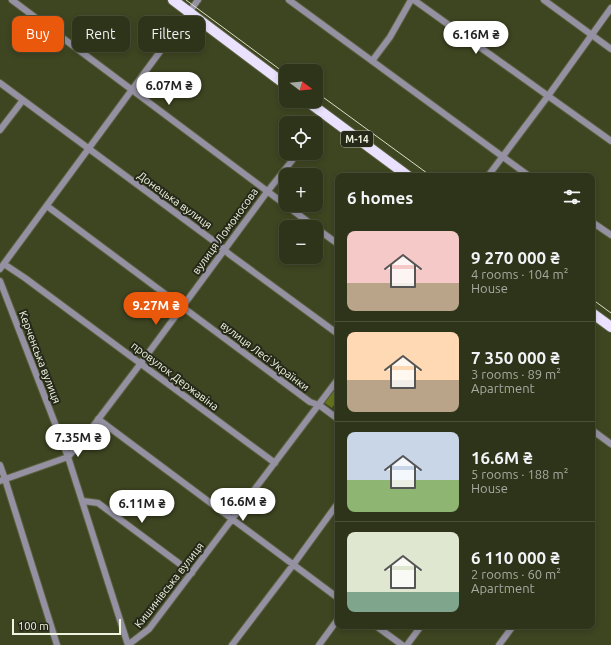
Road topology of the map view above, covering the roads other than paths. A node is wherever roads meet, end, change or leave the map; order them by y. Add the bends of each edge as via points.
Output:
1 (12, 0) edge
2 (173, 0) edge
3 (198, 0) edge
4 (288, 0) edge
5 (412, 0) edge
6 (544, 0) edge
7 (611, 8) edge
8 (188, 12) junction
9 (592, 35) junction
10 (611, 49) edge
11 (372, 61) junction
12 (279, 80) edge
13 (0, 83) edge
14 (132, 90) junction
15 (548, 96) junction
16 (23, 100) junction
17 (316, 108) edge
18 (0, 130) edge
19 (611, 141) edge
20 (88, 149) junction
21 (502, 156) junction
22 (292, 160) edge
23 (404, 173) edge
24 (490, 173) edge
25 (525, 173) edge
26 (267, 192) junction
27 (47, 206) junction
28 (304, 220) edge
29 (595, 224) edge
30 (323, 234) edge
31 (611, 235) edge
32 (335, 242) edge
33 (224, 250) junction
34 (2, 266) edge
35 (0, 281) edge
36 (182, 306) junction
37 (595, 315) edge
38 (611, 327) edge
39 (335, 332) edge
40 (141, 363) junction
41 (335, 383) edge
42 (319, 405) junction
43 (335, 417) edge
44 (98, 419) junction
45 (595, 432) edge
46 (611, 444) edge
47 (68, 457) junction
48 (275, 463) junction
49 (0, 465) edge
50 (3, 480) edge
51 (82, 501) junction
52 (335, 507) edge
53 (233, 520) junction
54 (293, 565) junction
55 (192, 572) junction
56 (335, 596) edge
57 (335, 623) edge
58 (380, 629) edge
59 (419, 629) edge
60 (511, 629) edge
61 (57, 645) edge
62 (128, 645) edge
63 (232, 645) edge
64 (319, 645) edge
65 (402, 645) edge
66 (408, 645) edge
67 (499, 645) edge

1 - 14 street
2 - 8 main road
3 - 8 street
4 - 11 street
5 - 11 street
5 - 15 street
6 - 9 street
7 - 9 street
8 - 12 main road
8 - 14 street
9 - 10 street
9 - 15 street
11 - 21 street
13 - 16 street, Донецька вулиця
14 - 20 street
14 - 26 street
15 - 19 street
15 - 21 street
16 - 18 street
16 - 20 street, Донецька вулиця
17 - 23 main road, М-14
20 - 27 street
20 - 33 street, Донецька вулиця
21 - 24 street
21 - 25 street
22 - 26 street, вулиця Ломоносова
26 - 28 street
26 - 33 street, вулиця Ломоносова
27 - 34 street
27 - 36 street, вулиця Лесі Українки
29 - 31 street
30 - 32 street
33 - 36 street, вулиця Ломоносова
33 - 39 street, Донецька вулиця
34 - 40 street, провулок Державіна via 25,278
35 - 47 street, Керченська вулиця
36 - 40 street, вулиця Ломоносова
36 - 42 street, вулиця Лесі Українки via 310,402
37 - 38 main road
40 - 44 street, вулиця Ломоносова
40 - 48 street, провулок Державіна
41 - 42 street, Кишинівська вулиця
42 - 43 street, вулиця Лесі Українки
42 - 48 street, Кишинівська вулиця
44 - 47 street, вулиця Ломоносова
44 - 53 street
45 - 46 street
47 - 50 street
47 - 51 street, Керченська вулиця
48 - 53 street, Кишинівська вулиця
49 - 50 street
50 - 61 street
51 - 55 street via 98,503
51 - 62 street, Керченська вулиця
52 - 54 street
53 - 54 street
53 - 55 street, Кишинівська вулиця
54 - 56 street
54 - 63 street
55 - 62 street, Кишинівська вулиця via 149,629
57 - 64 street
58 - 65 street
59 - 66 street
60 - 67 street

